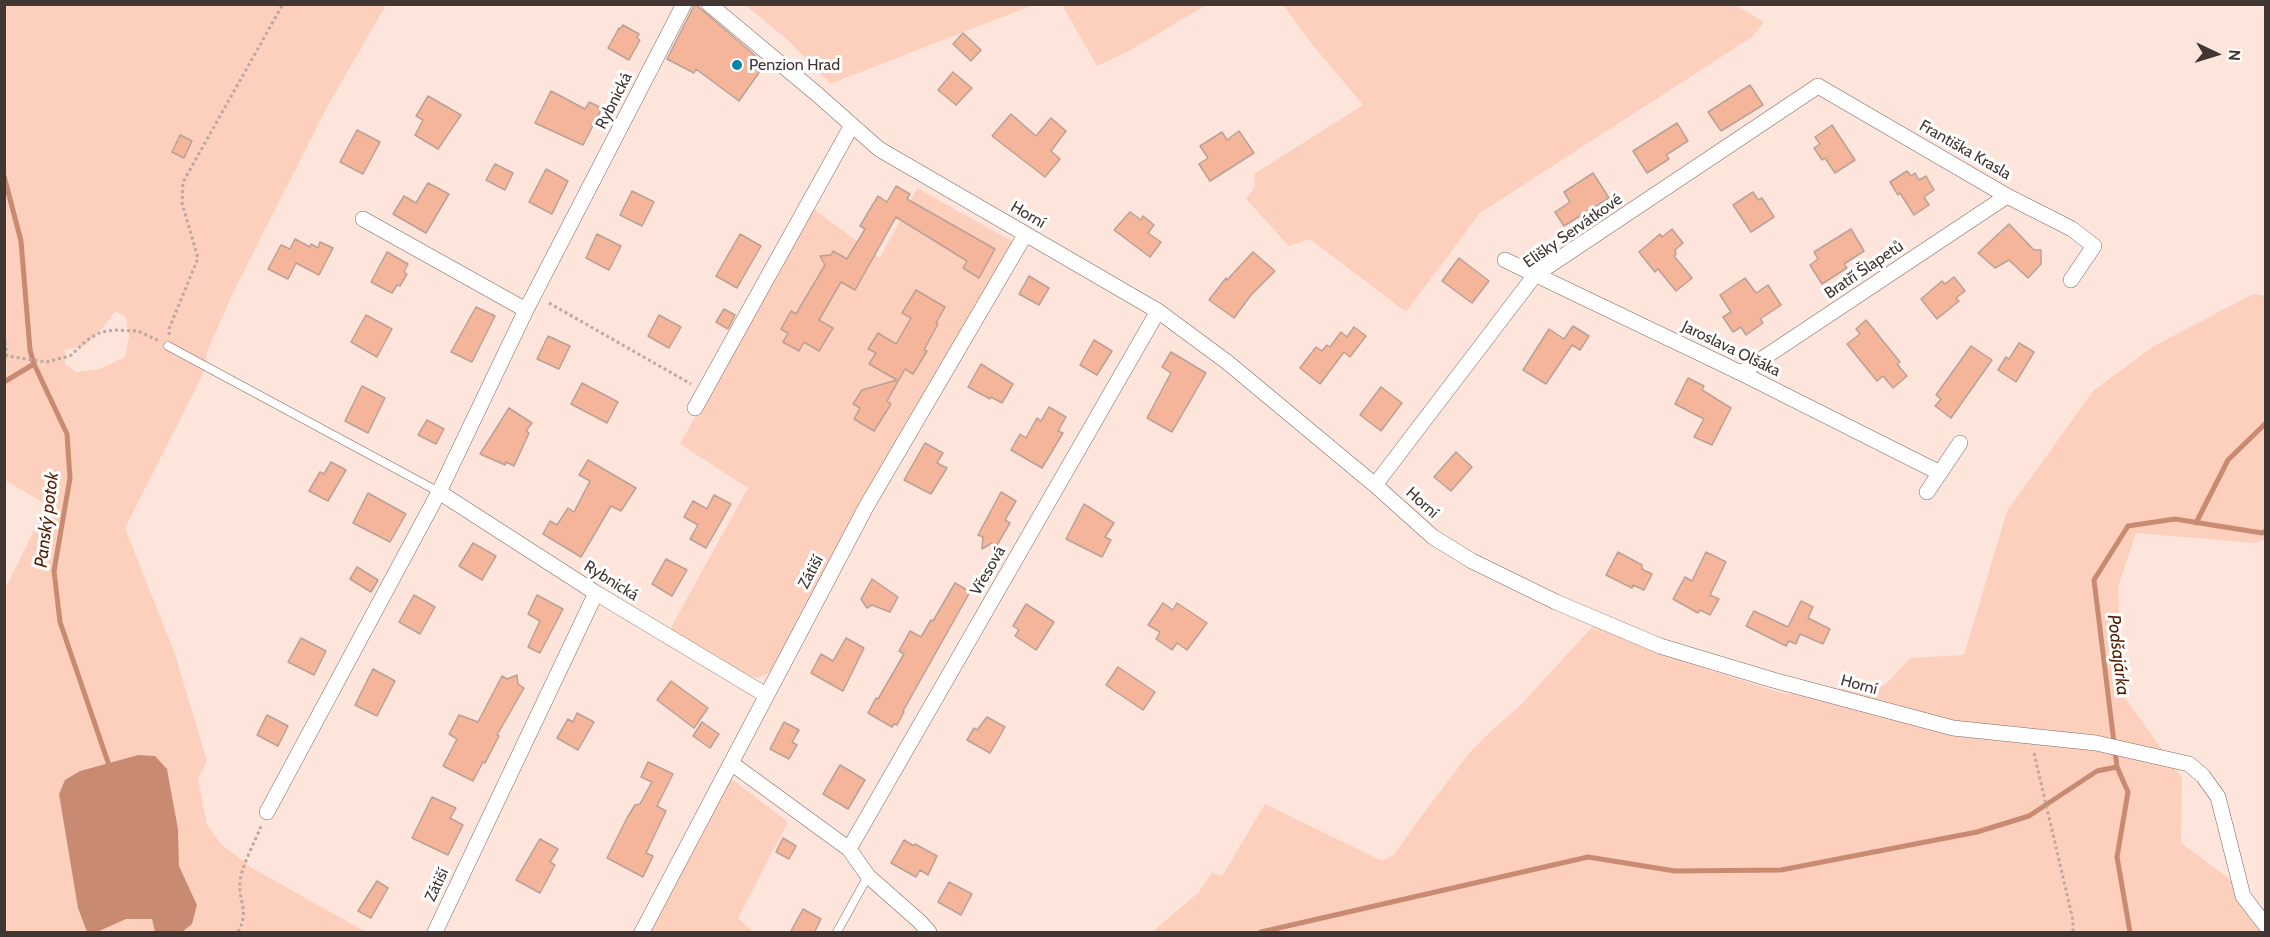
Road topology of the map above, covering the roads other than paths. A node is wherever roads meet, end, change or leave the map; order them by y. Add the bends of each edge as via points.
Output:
1 (684, 4) edge
2 (709, 4) edge
3 (1818, 86) joint
4 (852, 125) junction
5 (2007, 196) junction
6 (363, 219) dead end
7 (1025, 235) junction
8 (1505, 260) dead end
9 (1535, 276) junction
10 (2071, 280) dead end
11 (526, 310) junction
12 (1158, 311) junction
13 (168, 346) road end
14 (1741, 373) junction
15 (695, 408) dead end
16 (1960, 443) dead end
17 (1940, 473) junction
18 (1375, 485) junction
19 (439, 492) junction
20 (1927, 492) dead end
21 (596, 593) junction
22 (766, 695) junction
23 (731, 764) junction
24 (267, 812) road end
25 (849, 849) junction
26 (868, 876) junction
27 (2265, 926) edge
28 (435, 933) edge
29 (642, 933) edge
30 (837, 933) edge
31 (929, 933) edge

1 - 11 street, Rybnická
2 - 4 street, Horní
3 - 5 street, Františka Krasla
3 - 9 street, Elišky Servátkové
4 - 7 street, Horní via 879,149
4 - 15 street
5 - 10 street, Františka Krasla via 2072,229 2094,246
5 - 14 street, Bratří Šlapetů
6 - 11 street
7 - 12 street, Horní
7 - 22 street, Zátiší via 866,507
8 - 9 street, Jaroslava Olšáka
9 - 14 street, Jaroslava Olšáka
9 - 18 street, Elišky Servátkové
11 - 19 street, Rybnická
12 - 18 street, Horní via 1227,362
12 - 25 street, Vřesová
13 - 19 lane
14 - 17 street, Jaroslava Olšáka
16 - 17 street
17 - 20 street
18 - 27 street, Horní via 1433,537 1472,561 1660,646 1953,728 2096,743 2189,764 2218,797 2243,896
19 - 21 street, Rybnická
19 - 24 street, Rybnická
21 - 22 street, Rybnická
21 - 28 street, Zátiší
22 - 23 street, Zátiší
23 - 25 street
23 - 29 street, Zátiší
25 - 26 street
26 - 30 lane
26 - 31 street

